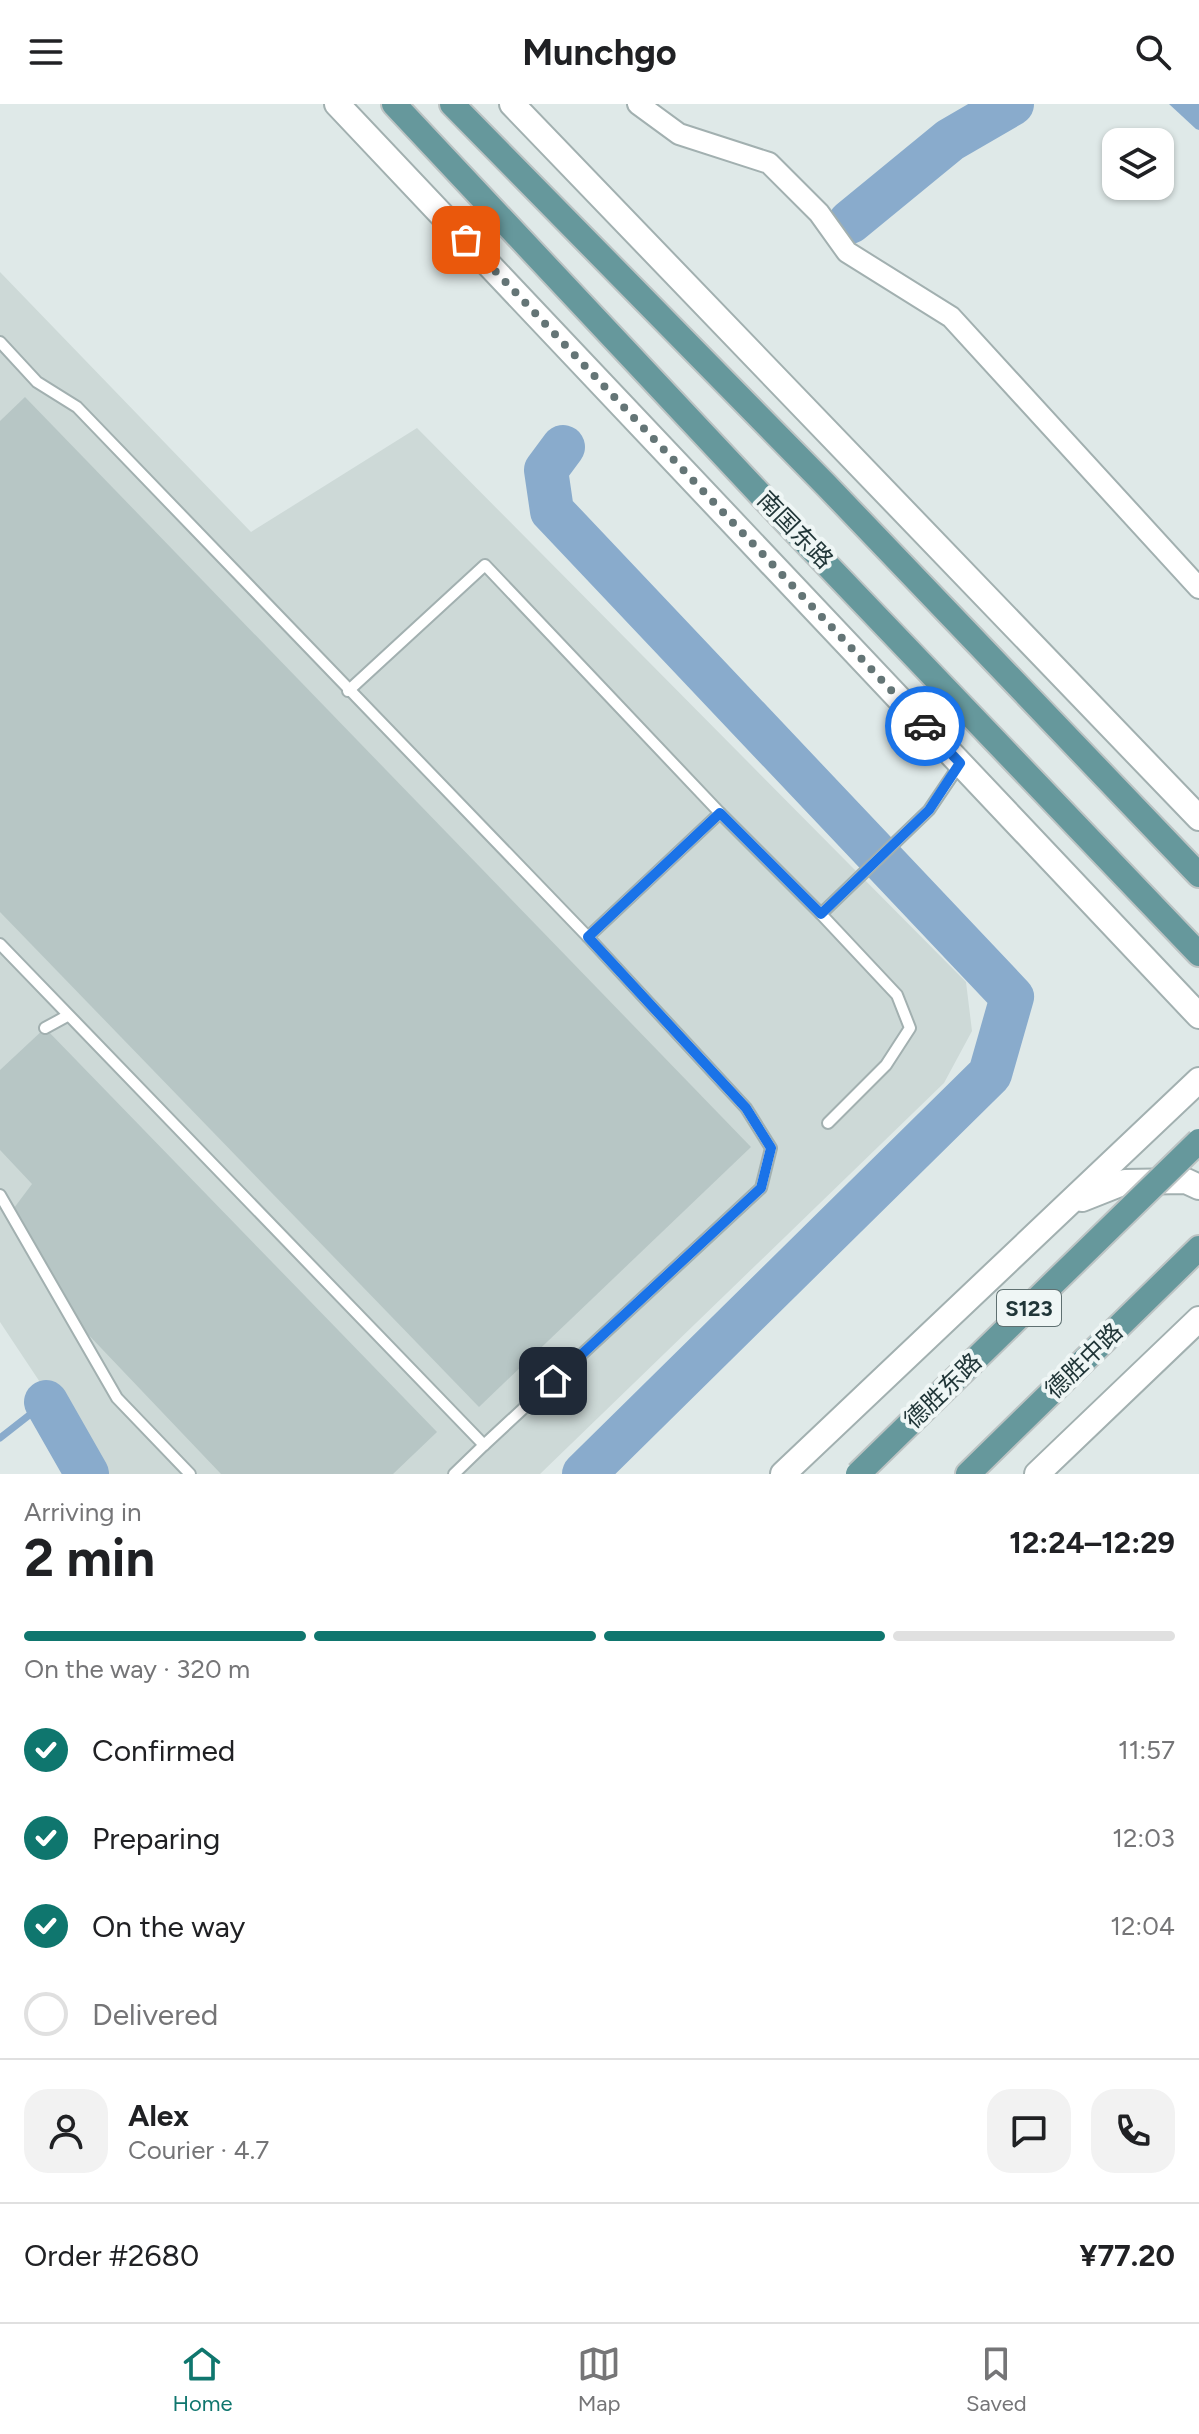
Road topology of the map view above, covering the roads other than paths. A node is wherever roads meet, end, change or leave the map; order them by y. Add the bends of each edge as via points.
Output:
1 (337, 104) edge
2 (394, 104) edge
3 (452, 104) edge
4 (512, 104) edge
5 (638, 104) edge
6 (0, 342) edge
7 (1199, 588) edge
8 (348, 691) junction
9 (960, 763) junction
10 (720, 813) junction
11 (1199, 818) edge
12 (1199, 875) edge
13 (821, 914) junction
14 (588, 937) junction
15 (0, 944) edge
16 (1199, 954) edge
17 (67, 1016) junction
18 (1199, 1016) edge
19 (45, 1028) dead end
20 (1199, 1080) edge
21 (828, 1123) dead end
22 (1199, 1141) edge
23 (1199, 1187) edge
24 (0, 1195) edge
25 (1069, 1204) junction
26 (1199, 1248) edge
27 (1197, 1319) edge
28 (484, 1445) junction
29 (190, 1474) edge
30 (454, 1474) edge
31 (783, 1474) edge
32 (858, 1474) edge
33 (968, 1474) edge
34 (1037, 1474) edge

1 - 9 street
2 - 16 main road, 南国东路
3 - 12 main road
4 - 11 street
5 - 7 street via 679,134 769,163 819,213 847,252 951,317
6 - 8 lane via 37,382 77,407
8 - 10 lane via 485,565
8 - 14 lane
9 - 13 lane via 929,810
9 - 18 street
10 - 13 lane
10 - 14 lane
13 - 21 lane via 897,995 910,1028 886,1065
14 - 28 lane via 746,1108 771,1148 761,1188
15 - 17 lane
17 - 19 lane
17 - 28 lane
20 - 25 street
22 - 32 main road, 德胜东路 / S123, bridge
23 - 25 street via 1186,1181 1125,1182
24 - 29 lane via 117,1398
25 - 31 street
26 - 33 main road, 德胜中路
27 - 34 street
28 - 30 lane

